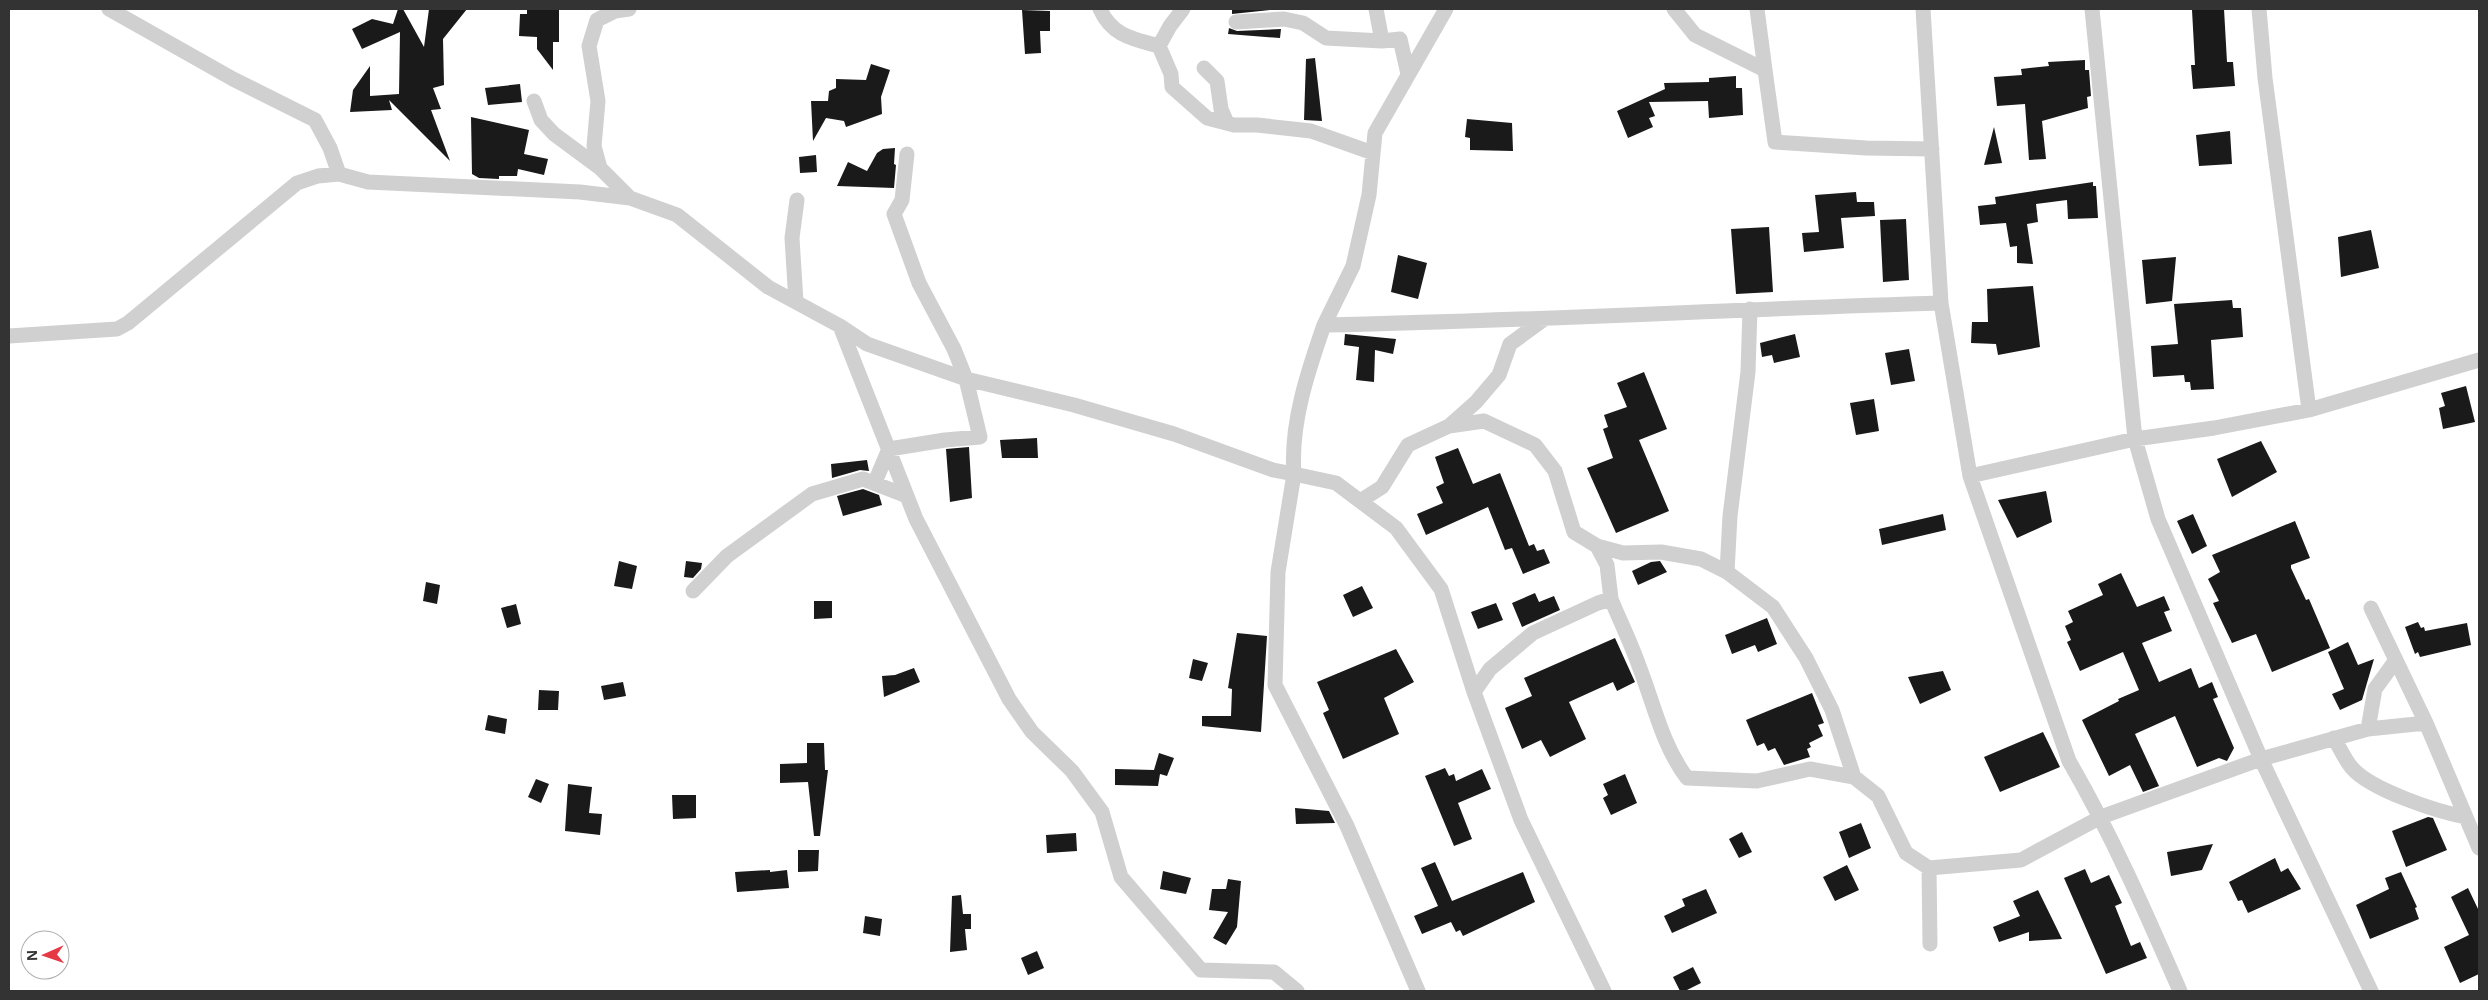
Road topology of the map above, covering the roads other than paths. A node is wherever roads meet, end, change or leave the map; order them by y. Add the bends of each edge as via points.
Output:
1 (109, 9) edge
2 (628, 9) edge
3 (1100, 9) edge
4 (1183, 9) edge
5 (1376, 9) edge
6 (1446, 9) edge
7 (1674, 9) edge
8 (1757, 9) edge
9 (1923, 9) edge
10 (2092, 9) edge
11 (2258, 9) edge
12 (1236, 22) dead end
13 (1382, 41) junction
14 (1159, 46) junction
15 (1204, 68) dead end
16 (1765, 70) junction
17 (1408, 74) junction
18 (534, 101) dead end
19 (1227, 123) junction
20 (1932, 149) junction
21 (1373, 153) junction
22 (907, 154) dead end
23 (600, 168) junction
24 (339, 174) junction
25 (630, 198) junction
26 (797, 200) dead end
27 (796, 302) junction
28 (1941, 303) junction
29 (1750, 309) junction
30 (1544, 320) junction
31 (1324, 325) junction
32 (840, 326) junction
33 (9, 336) edge
34 (2479, 360) edge
35 (966, 379) junction
36 (2309, 410) junction
37 (1449, 426) junction
38 (2135, 439) junction
39 (889, 449) junction
40 (1294, 474) junction
41 (1970, 476) junction
42 (875, 482) junction
43 (907, 496) junction
44 (1360, 501) junction
45 (1597, 546) junction
46 (1623, 553) junction
47 (1607, 564) junction
48 (1726, 572) junction
49 (692, 591) dead end
50 (1611, 599) junction
51 (2371, 608) dead end
52 (2396, 660) junction
53 (1474, 692) junction
54 (2426, 723) junction
55 (2368, 729) junction
56 (2334, 738) junction
57 (2261, 759) junction
58 (1854, 777) junction
59 (2101, 817) junction
60 (2466, 818) junction
61 (2479, 848) edge
62 (1929, 868) junction
63 (1930, 944) dead end
64 (1297, 991) edge
65 (1418, 991) edge
66 (1604, 991) edge
67 (2180, 991) edge
68 (2371, 991) edge

1 - 24 street via 233,79 315,120
2 - 23 street via 598,20 589,46 598,101 594,146
3 - 14 street via 1123,36
4 - 14 street
5 - 13 street
6 - 17 street
7 - 16 street via 1695,35
8 - 16 street
9 - 20 street
10 - 38 street
11 - 36 street
12 - 13 street via 1284,19 1303,23 1326,38
13 - 17 street via 1400,39
14 - 19 street via 1172,87 1206,118
15 - 19 street via 1217,81 1221,109
16 - 20 street via 1775,142
17 - 21 street via 1374,132
18 - 23 street via 541,120 554,134
19 - 21 street via 1311,131
20 - 28 street
21 - 31 street via 1369,195 1353,266
22 - 35 street via 902,200 894,214 919,284
23 - 25 street
24 - 25 street via 368,182 580,192
24 - 33 street via 297,183 117,329
25 - 27 street via 677,215 768,287
26 - 27 street via 792,238
27 - 32 street
28 - 29 street
28 - 41 street
29 - 30 street
29 - 48 street via 1748,372
30 - 31 street
30 - 37 street via 1510,344 1499,375
31 - 40 street via 1313,357 1292,451
32 - 35 street via 867,344
32 - 39 street
34 - 36 street
35 - 39 street via 980,437
35 - 40 street via 1074,405
36 - 38 street
37 - 44 street via 1408,445 1382,487
37 - 45 street via 1484,421 1535,445 1555,471 1574,532
38 - 41 street
38 - 57 street via 2158,519
39 - 42 street
39 - 43 street
40 - 44 street via 1336,483
40 - 65 street via 1278,572 1275,685 1347,826
41 - 59 street via 2069,761
42 - 43 street
42 - 49 street via 863,479 812,494 727,556
43 - 64 street via 1009,699 1032,732 1072,771 1102,812 1121,877 1201,970 1274,972
44 - 53 street via 1396,528 1441,589
45 - 46 street
45 - 47 street
46 - 47 street
46 - 48 street via 1661,552 1701,559
47 - 50 street
48 - 58 street via 1773,607 1806,658 1832,710
50 - 53 street via 1532,633 1490,669
50 - 58 street via 1675,762 1686,778 1757,782 1810,770
51 - 52 street
52 - 54 street
52 - 55 street via 2375,689
53 - 66 street via 1521,820
54 - 55 street
54 - 60 street
55 - 56 street
56 - 57 street
56 - 60 street via 2353,769 2380,788 2442,813
57 - 59 street
57 - 68 street
58 - 62 street via 1878,796 1906,853
59 - 62 street via 2021,860
59 - 67 street
60 - 61 street
62 - 63 street

